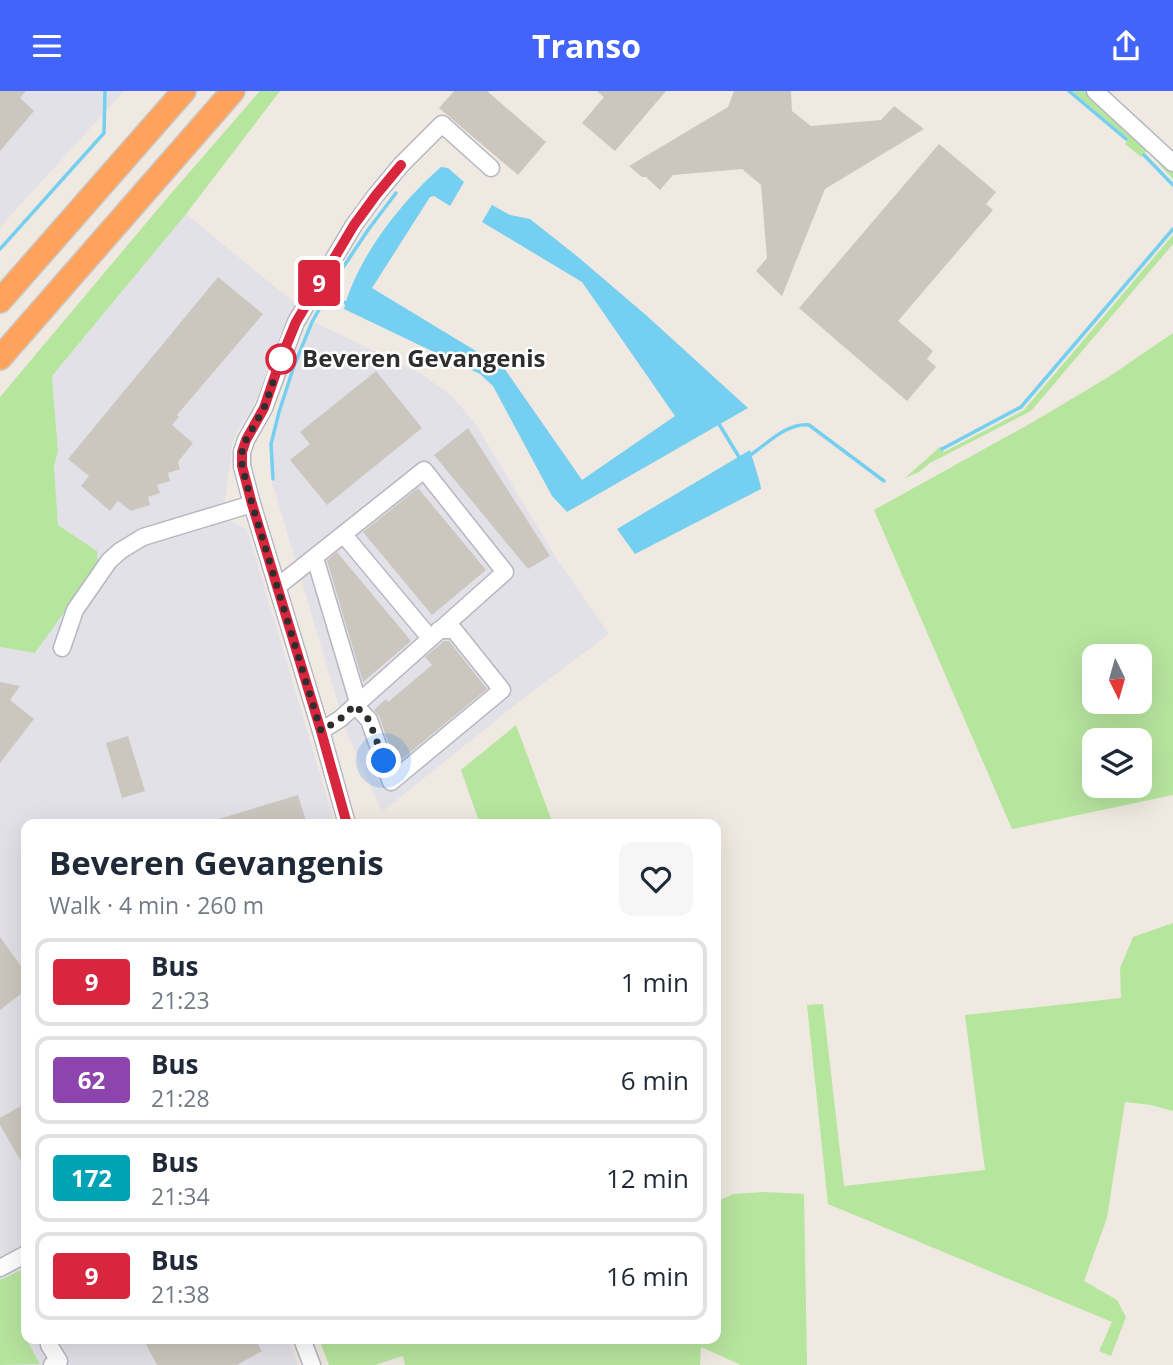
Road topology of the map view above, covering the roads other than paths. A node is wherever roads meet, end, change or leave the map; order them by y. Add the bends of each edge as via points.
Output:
1 (184, 91) edge
2 (233, 91) edge
3 (1096, 91) edge
4 (1173, 163) edge
5 (491, 169) dead end
6 (0, 302) edge
7 (0, 358) edge
8 (252, 504) junction
9 (344, 535) junction
10 (315, 558) junction
11 (277, 587) junction
12 (435, 634) junction
13 (62, 648) dead end
14 (357, 703) junction
15 (321, 731) junction
16 (346, 819) edge
17 (21, 1256) edge
18 (1, 1264) edge
19 (304, 1344) edge
20 (49, 1345) dead end
21 (52, 1365) edge
22 (312, 1365) edge

1 - 6 highway
2 - 7 highway
3 - 4 street
5 - 8 street via 442,124 401,165 354,225 296,322 264,408 246,440 242,466
8 - 11 street
8 - 13 street via 143,537 120,551 75,610
9 - 10 street
9 - 12 street
9 - 12 street via 424,470 505,572
10 - 11 street
10 - 14 street
11 - 15 street
12 - 14 street
12 - 14 street via 454,631 502,690 391,782 369,720
14 - 15 street
15 - 16 street
17 - 18 street
19 - 22 street
20 - 21 street via 59,1361

